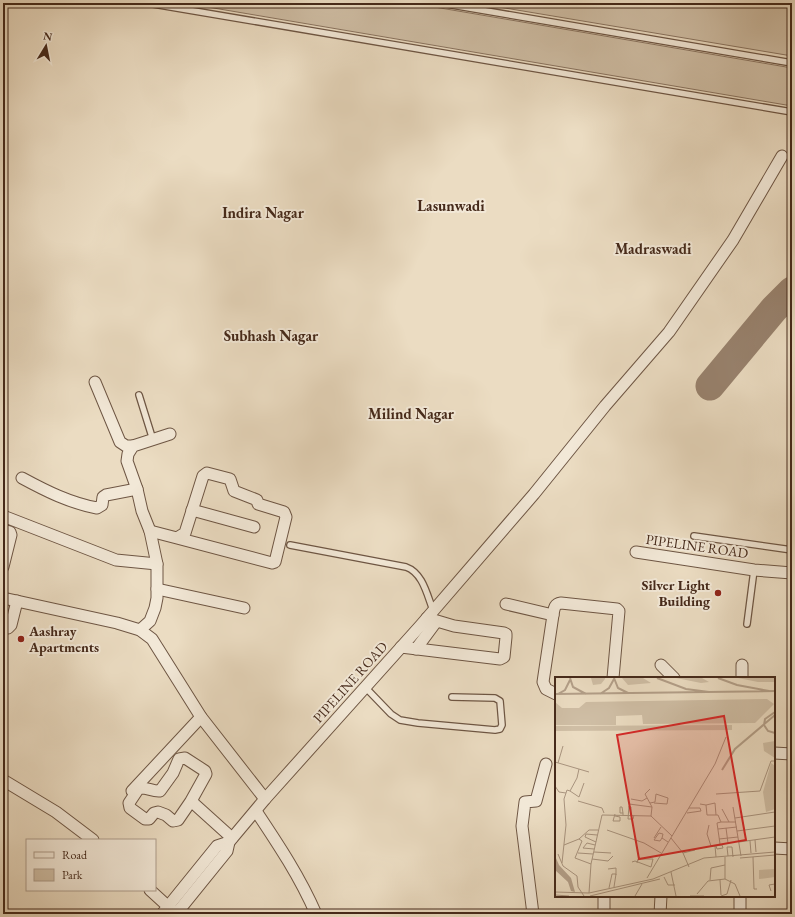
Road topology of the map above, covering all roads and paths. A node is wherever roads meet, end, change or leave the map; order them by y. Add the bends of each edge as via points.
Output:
1 (147, 3) edge
2 (440, 3) edge
3 (792, 62) edge
4 (792, 112) edge
5 (782, 156) dead end
6 (95, 382) dead end
7 (139, 395) dead end
8 (170, 434) dead end
9 (153, 440) junction
10 (133, 446) junction
11 (22, 478) dead end
12 (137, 489) junction
13 (192, 510) junction
14 (3, 516) edge
15 (254, 527) dead end
16 (3, 530) edge
17 (150, 531) junction
18 (694, 536) dead end
19 (177, 538) junction
20 (290, 545) dead end
21 (792, 550) edge
22 (636, 552) dead end
23 (157, 564) junction
24 (3, 567) edge
25 (754, 570) junction
26 (792, 574) edge
27 (157, 589) junction
28 (3, 598) edge
29 (17, 601) junction
30 (506, 604) dead end
31 (244, 608) dead end
32 (553, 615) junction
33 (430, 621) junction
34 (747, 624) dead end
35 (3, 628) edge
36 (140, 630) junction
37 (401, 647) junction
38 (416, 649) junction
39 (661, 665) dead end
40 (742, 665) dead end
41 (613, 677) edge
42 (673, 677) edge
43 (742, 677) edge
44 (365, 687) junction
45 (555, 694) edge
46 (452, 697) dead end
47 (202, 717) junction
48 (775, 753) edge
49 (792, 754) edge
50 (546, 764) dead end
51 (3, 780) edge
52 (265, 798) junction
53 (123, 801) dead end
54 (191, 801) junction
55 (256, 811) junction
56 (92, 839) edge
57 (230, 840) junction
58 (775, 848) edge
59 (792, 849) edge
60 (151, 891) edge
61 (604, 897) edge
62 (661, 897) edge
63 (740, 897) edge
64 (170, 912) edge
65 (604, 913) dead end
66 (316, 914) edge
67 (533, 914) edge
68 (660, 914) edge
69 (740, 914) edge

1 - 4 lane
2 - 3 lane
5 - 33 street, PIPELINE ROAD via 733,240 669,332 492,541
6 - 10 street via 120,442 126,446
7 - 9 lane
8 - 9 street
9 - 10 street
10 - 12 street via 127,461
11 - 12 street via 50,493 97,508 102,505 103,497 106,495
12 - 17 street
13 - 15 street
13 - 19 street via 185,532
13 - 19 street via 203,476 208,473 230,479 234,491 257,500 258,504 284,512 286,517 276,562
14 - 23 street via 116,560
16 - 24 street via 12,535
17 - 19 street
17 - 23 street
18 - 21 lane
20 - 33 lane via 413,570 420,578
22 - 25 street, PIPELINE ROAD
23 - 27 street
25 - 26 street, PIPELINE ROAD
25 - 34 lane
27 - 31 street
27 - 36 street via 150,621
28 - 29 street
29 - 35 street via 11,624 8,628
29 - 36 street
30 - 32 street
32 - 41 street via 555,607 561,603 619,611
32 - 45 street via 543,682 546,689
33 - 37 street, PIPELINE ROAD
33 - 38 street
33 - 38 street via 504,633 504,656 500,659
36 - 47 street via 152,639
37 - 38 street
37 - 44 street, PIPELINE ROAD
39 - 42 street
40 - 43 street
44 - 46 lane via 400,720 495,730 502,725 498,699
44 - 52 street, PIPELINE ROAD
47 - 52 street
47 - 53 street
48 - 49 street
50 - 67 street via 536,801 525,802 522,826
51 - 56 street via 56,812
52 - 55 street, PIPELINE ROAD
54 - 54 street via 178,820 173,821 158,812 150,819 145,819 130,808 129,803 139,788 160,791 182,757 206,774
54 - 57 street
55 - 57 street, PIPELINE ROAD
55 - 66 street via 283,851
57 - 64 street, PIPELINE ROAD via 217,846
58 - 59 street
60 - 64 street
61 - 65 street
62 - 68 street
63 - 69 street

